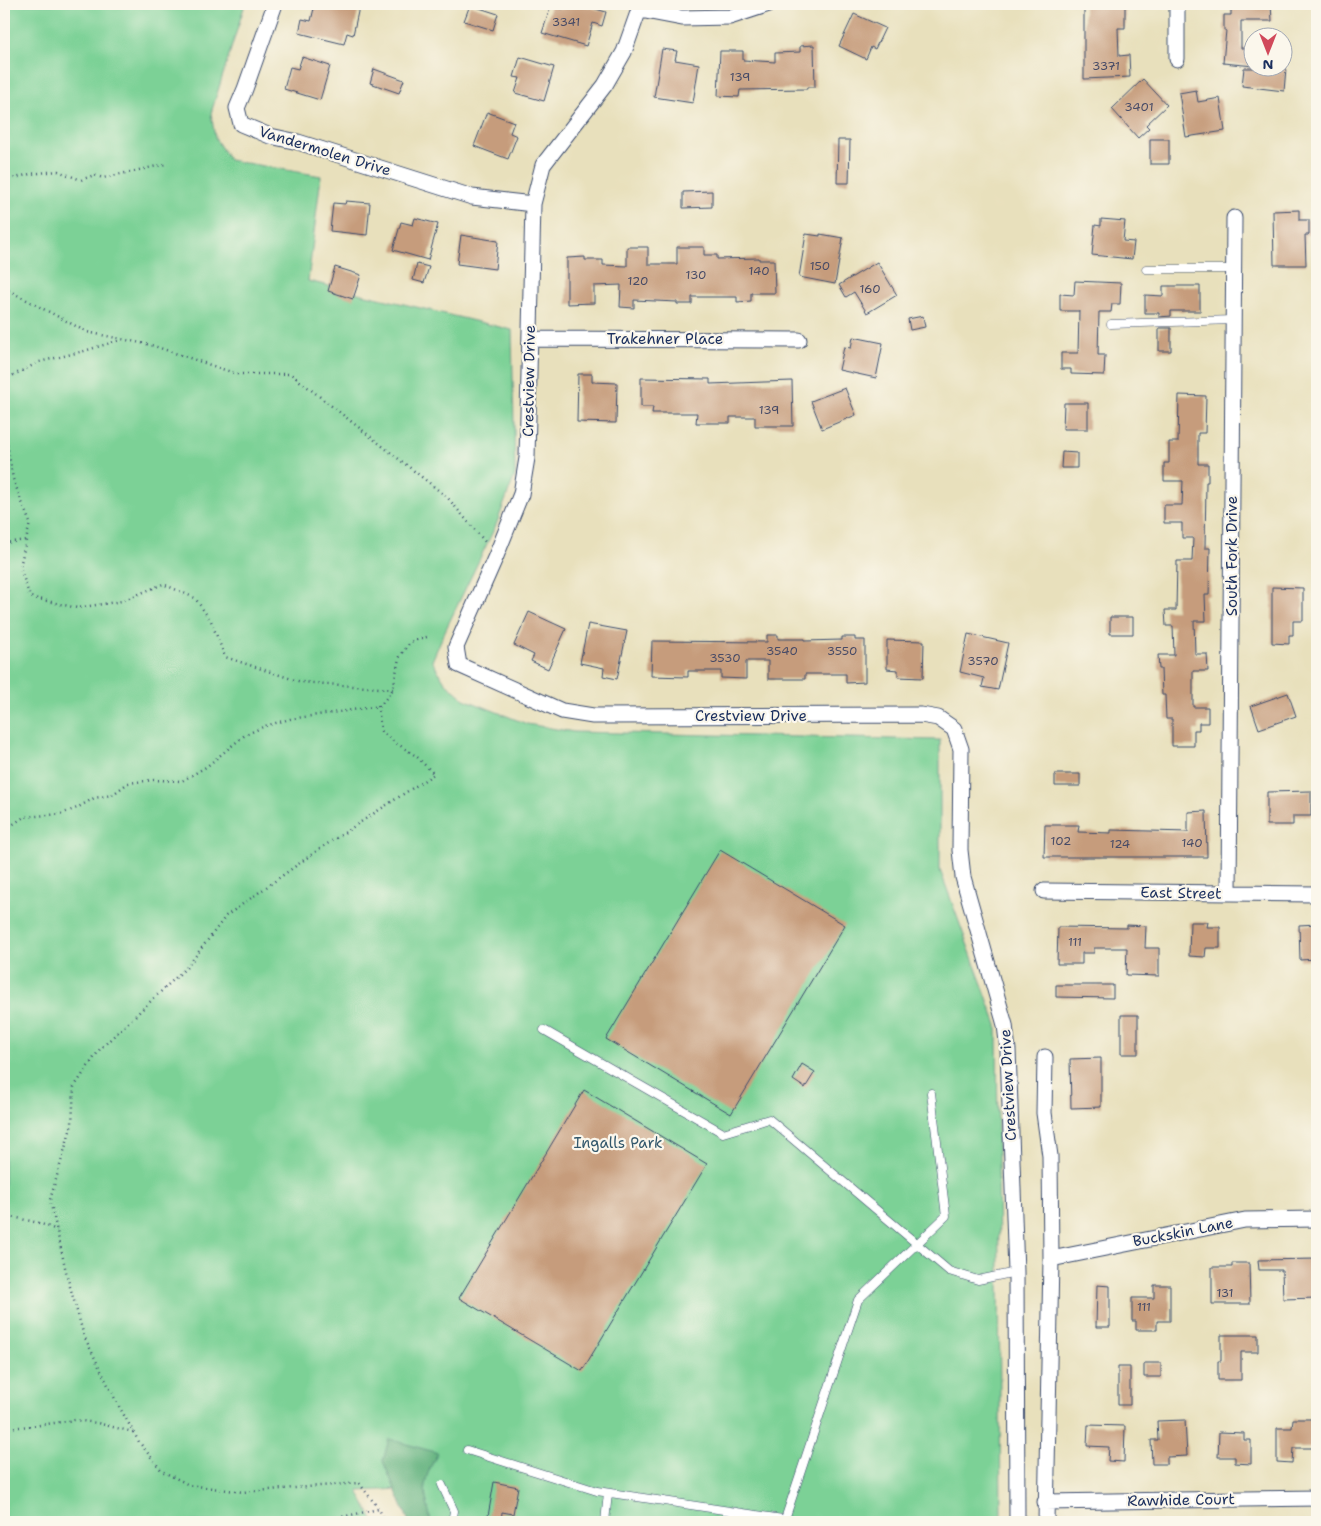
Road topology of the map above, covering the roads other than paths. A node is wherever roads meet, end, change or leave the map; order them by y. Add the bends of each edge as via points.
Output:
1 (275, 4) edge
2 (769, 4) edge
3 (1177, 4) edge
4 (640, 7) edge
5 (1177, 59) dead end
6 (533, 204) junction
7 (1234, 218) dead end
8 (1146, 269) dead end
9 (1234, 269) junction
10 (1233, 320) junction
11 (1111, 324) dead end
12 (530, 339) junction
13 (799, 340) dead end
14 (1044, 891) dead end
15 (1229, 893) junction
16 (1317, 894) edge
17 (544, 1030) dead end
18 (1045, 1057) dead end
19 (931, 1093) dead end
20 (1317, 1219) edge
21 (917, 1244) junction
22 (1051, 1259) junction
23 (1016, 1272) junction
24 (467, 1450) dead end
25 (442, 1485) dead end
26 (608, 1493) junction
27 (1317, 1498) edge
28 (1045, 1502) junction
29 (785, 1521) edge
30 (452, 1522) edge
31 (605, 1522) edge
32 (802, 1522) edge
33 (1017, 1522) edge
34 (1046, 1522) edge

1 - 6 street, Vandermolen Drive via 237,108 241,124 270,136 472,197
2 - 4 street via 730,17 682,18
3 - 5 street
4 - 6 street, Crestview Drive via 624,52 605,85 543,165
6 - 12 street, Crestview Drive
7 - 9 street, South Fork Drive
8 - 9 lane
9 - 10 street, South Fork Drive
10 - 11 lane
10 - 15 street, South Fork Drive
12 - 13 street, Trakehner Place
12 - 23 street, Crestview Drive via 526,467 521,494 456,647 459,665 562,711 593,716 921,715 938,718 954,729 960,749 963,877 1005,1025 1008,1050
14 - 15 street, East Street
15 - 16 street, East Street
17 - 21 lane via 723,1133 769,1119
18 - 22 street via 1044,1113 1050,1156
19 - 21 lane via 946,1216
20 - 22 street, Buckskin Lane via 1245,1220
21 - 23 lane via 949,1271 978,1280
21 - 29 lane via 858,1300
22 - 28 street
23 - 33 street, Crestview Drive
24 - 26 lane
25 - 30 lane via 454,1511
26 - 29 lane
26 - 31 lane
27 - 28 street, Rawhide Court
28 - 34 street
29 - 32 lane

